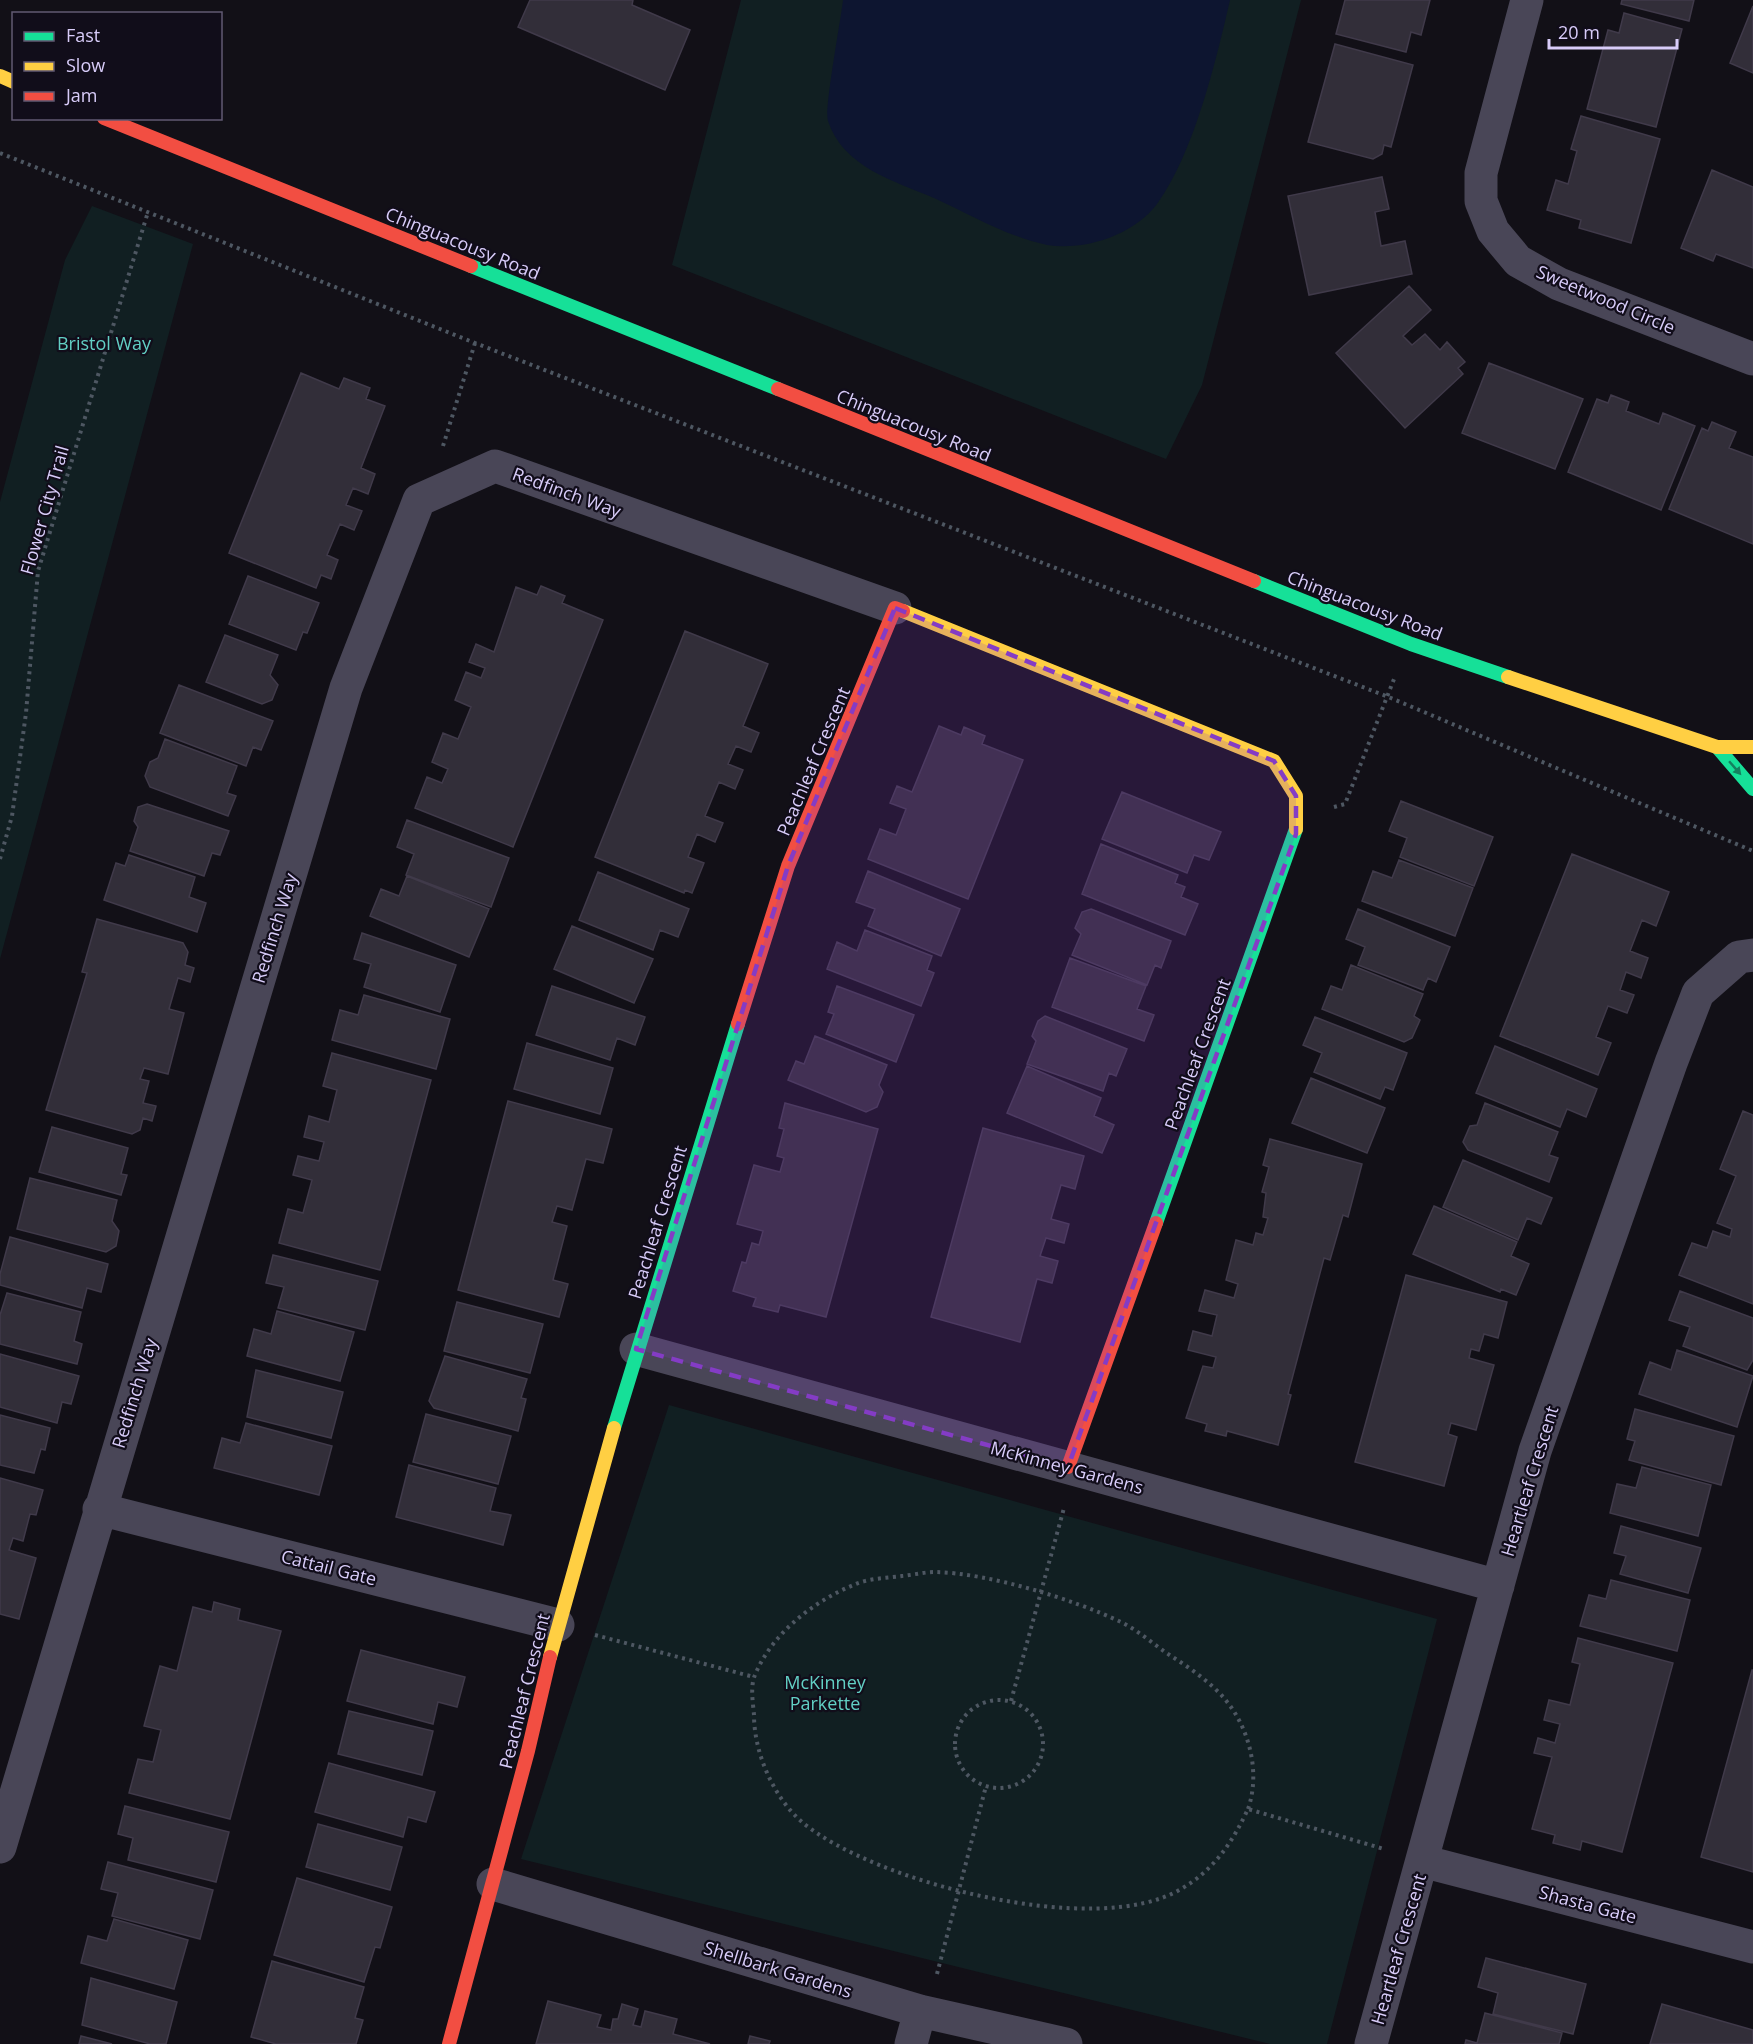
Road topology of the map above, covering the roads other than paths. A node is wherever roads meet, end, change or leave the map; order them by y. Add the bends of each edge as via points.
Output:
1 (1527, 0) edge
2 (109, 120) edge
3 (1753, 359) edge
4 (895, 608) junction
5 (1717, 747) junction
6 (1753, 747) edge
7 (1753, 789) edge
8 (1753, 955) edge
9 (636, 1349) junction
10 (1068, 1467) junction
11 (99, 1509) junction
12 (1498, 1586) junction
13 (558, 1625) junction
14 (0, 1847) edge
15 (1422, 1861) junction
16 (493, 1884) junction
17 (1753, 1947) edge
18 (920, 2011) junction
19 (449, 2044) edge
20 (912, 2044) edge
21 (1066, 2044) edge
22 (1371, 2044) edge

1 - 3 street, Sweetwood Circle via 1481,173 1480,201 1493,231 1518,261 1559,284
2 - 5 street, Chinguacousy Road via 1411,644
4 - 9 street, Peachleaf Crescent via 788,866
4 - 10 street, Peachleaf Crescent via 1274,761 1296,796 1296,834
4 - 11 street, Redfinch Way via 495,466 419,500 346,688
5 - 6 street, Chinguacousy Road
5 -> 7 street
8 - 12 street, Heartleaf Crescent via 1739,957 1698,993 1535,1451
9 - 10 street, McKinney Gardens
9 - 13 street, Peachleaf Crescent
10 - 12 street, McKinney Gardens
11 - 13 street, Cattail Gate
11 - 14 street, Redfinch Way
12 - 15 street, Heartleaf Crescent
13 - 16 street, Peachleaf Crescent
15 - 17 street, Shasta Gate
15 - 22 street, Heartleaf Crescent
16 - 18 street, Shellbark Gardens
16 - 19 street, Peachleaf Crescent
18 - 20 street
18 - 21 street, Shellbark Gardens

